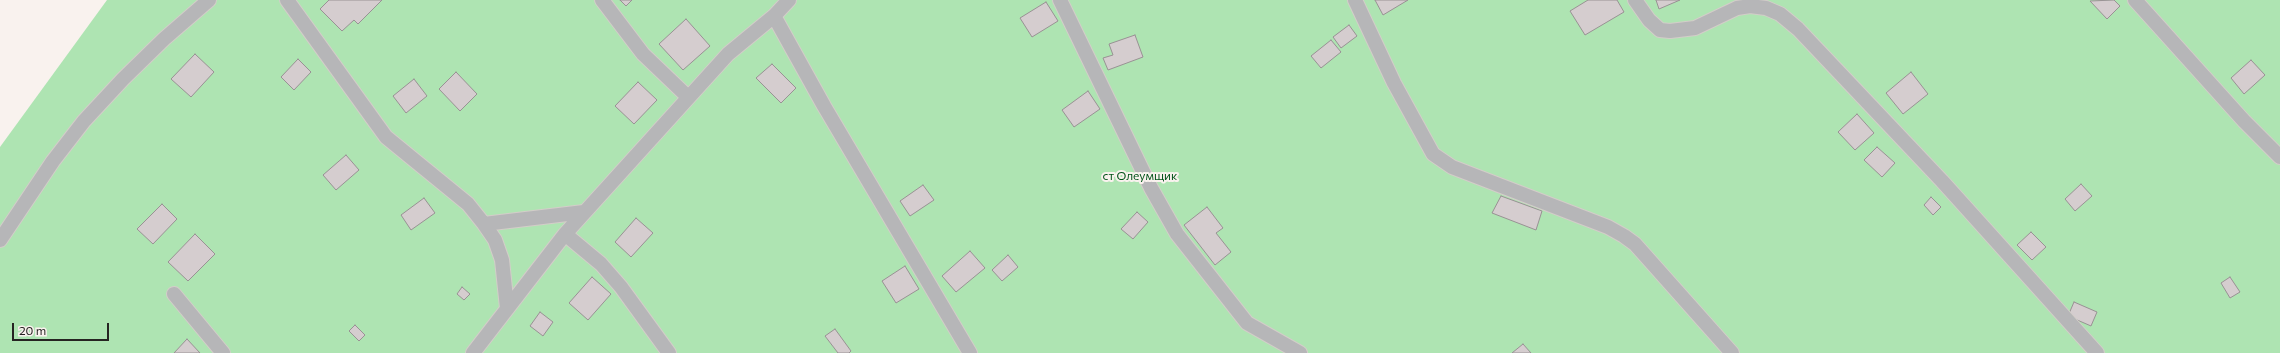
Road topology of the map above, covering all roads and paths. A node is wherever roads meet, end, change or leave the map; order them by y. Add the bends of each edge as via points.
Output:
1 (210, 0) edge
2 (287, 0) edge
3 (602, 0) edge
4 (789, 0) edge
5 (1060, 0) edge
6 (1355, 0) edge
7 (1635, 0) edge
8 (2135, 0) edge
9 (774, 16) junction
10 (688, 97) junction
11 (2280, 157) edge
12 (584, 212) junction
13 (484, 224) junction
14 (565, 234) junction
15 (0, 240) edge
16 (174, 294) dead end
17 (507, 308) junction
18 (223, 353) edge
19 (473, 353) edge
20 (669, 353) edge
21 (970, 353) edge
22 (1300, 353) edge
23 (1732, 353) edge
24 (2097, 353) edge

1 - 15 lane via 138,64 84,121 53,161
2 - 13 lane via 386,137 468,204
3 - 10 lane via 643,54
4 - 9 lane
5 - 22 lane via 1151,188 1177,234 1247,323
6 - 23 lane via 1394,83 1433,154 1452,167 1608,227 1624,236 1640,249
7 - 24 lane via 1649,20 1660,30 1670,31 1695,28 1737,8 1766,8 1780,14 1798,29 1942,181
8 - 11 lane via 2244,121
9 - 10 lane via 728,54
9 - 21 lane via 824,106
10 - 12 lane
12 - 13 lane
12 - 14 lane
13 - 17 lane via 495,240 502,260
14 - 17 lane
14 - 20 lane via 601,264
16 - 18 lane
17 - 19 lane

